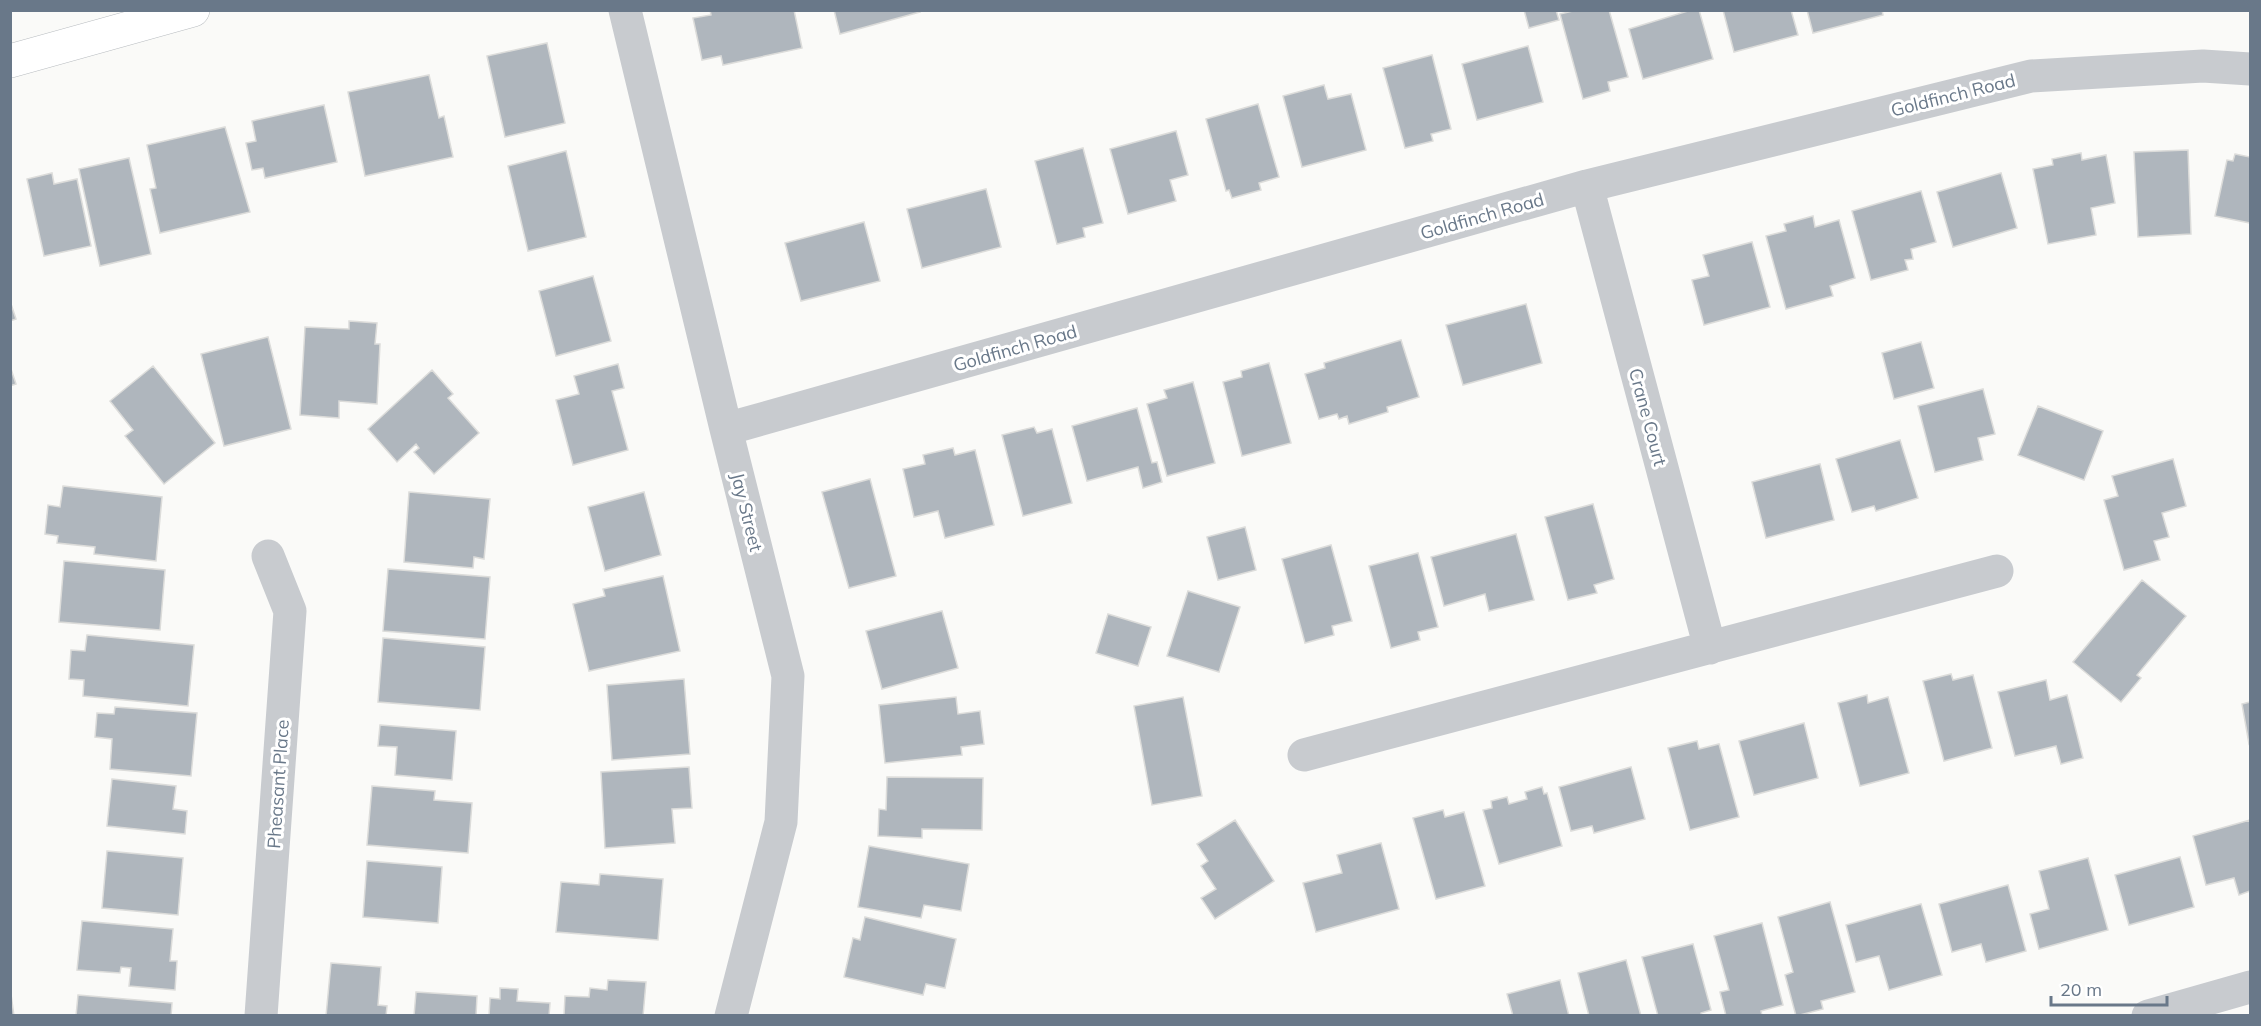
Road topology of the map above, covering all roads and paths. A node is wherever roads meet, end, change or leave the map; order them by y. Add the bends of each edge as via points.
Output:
1 (193, 10) edge
2 (625, 10) edge
3 (157, 15) edge
4 (10, 61) edge
5 (2250, 69) edge
6 (1587, 186) junction
7 (726, 429) junction
8 (268, 556) dead end
9 (1997, 571) dead end
10 (1710, 648) junction
11 (1304, 755) dead end
12 (2250, 987) edge
13 (261, 1016) edge
14 (730, 1016) edge
15 (2148, 1016) edge

1 - 3 main road
2 - 7 street, Jay Street
3 - 4 main road
5 - 6 street, Goldfinch Road via 2203,66 2031,76
6 - 7 street, Goldfinch Road
6 - 10 street, Crane Court
7 - 14 street, Jay Street via 788,676 781,822
8 - 13 street, Pheasant Place via 290,612
9 - 10 street
10 - 11 street
12 - 15 street

